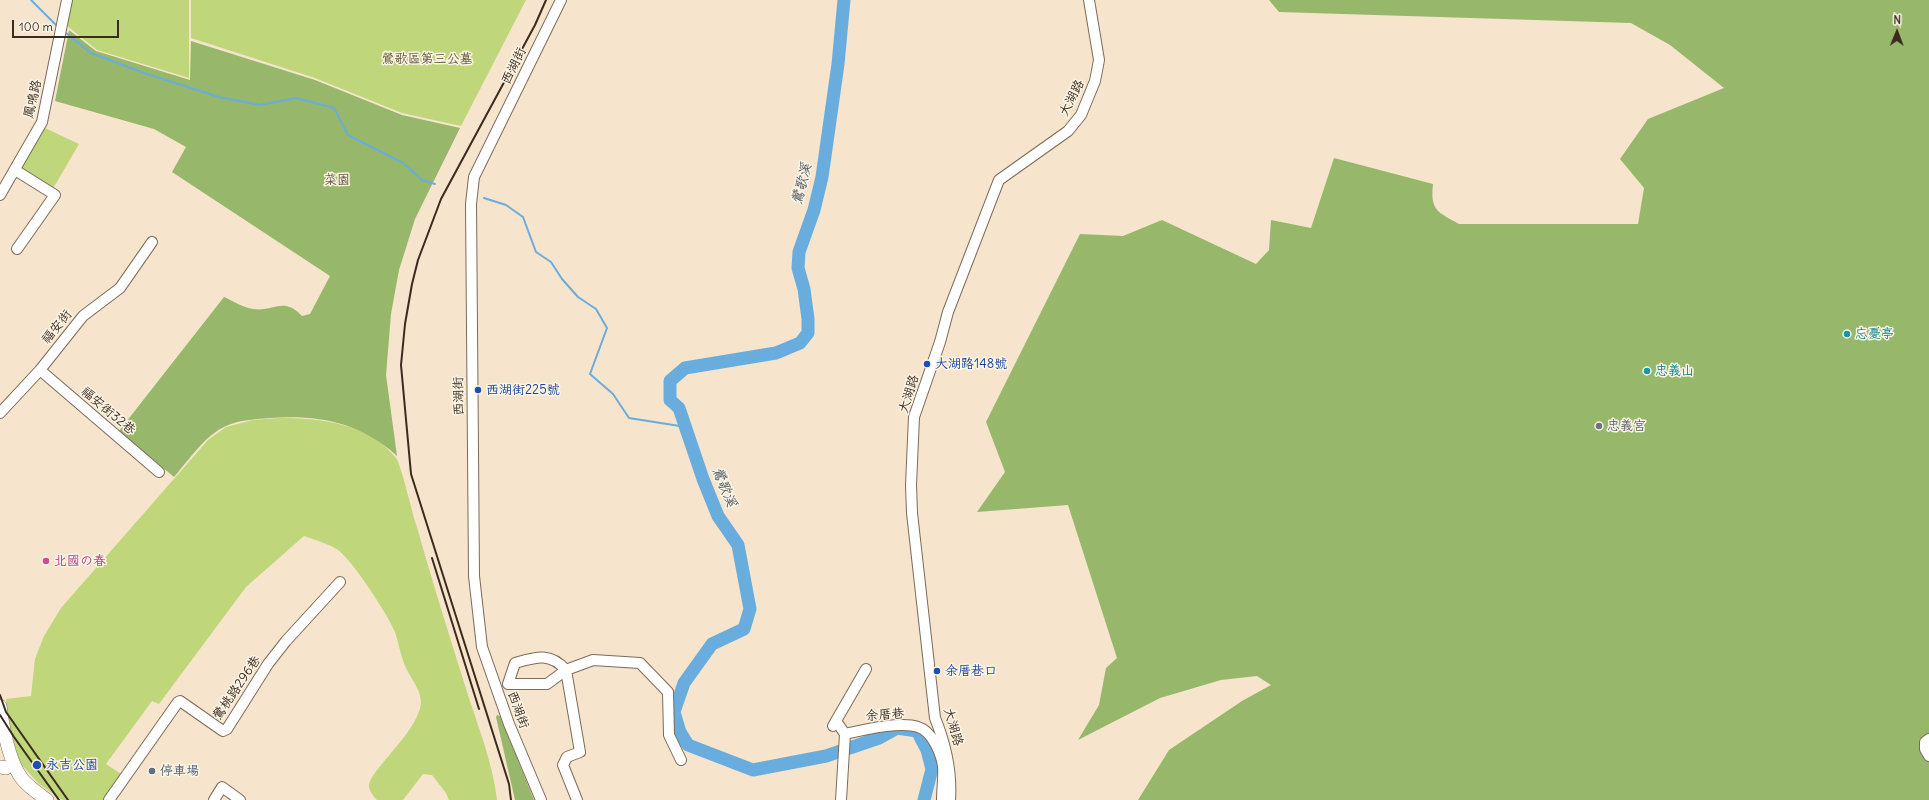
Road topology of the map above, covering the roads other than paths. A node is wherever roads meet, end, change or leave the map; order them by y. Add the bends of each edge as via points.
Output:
1 (67, 0) edge
2 (561, 0) edge
3 (1089, 0) edge
4 (15, 170) junction
5 (0, 195) edge
6 (152, 242) dead end
7 (17, 249) dead end
8 (40, 370) junction
9 (0, 413) edge
10 (159, 472) dead end
11 (340, 582) dead end
12 (866, 669) dead end
13 (566, 670) junction
14 (0, 706) edge
15 (1, 720) edge
16 (845, 735) junction
17 (1929, 739) edge
18 (0, 749) edge
19 (1929, 756) edge
20 (681, 760) dead end
21 (3, 768) edge
22 (33, 800) edge
23 (47, 800) edge
24 (109, 800) edge
25 (214, 800) edge
26 (240, 800) edge
27 (541, 800) edge
28 (577, 800) edge
29 (841, 800) edge
30 (942, 800) edge
31 (950, 800) edge

1 - 4 street, 鳳鳴路 via 42,122
2 - 27 street, 西湖街 via 474,177 471,204 474,576 482,647 509,724
3 - 31 street, 大湖路 via 1099,60 1095,81 1084,108 1068,131 999,180 948,312 914,417 911,485 914,539 935,718 950,768
4 - 5 street, 鳳鳴路
4 - 7 street via 54,195
6 - 8 street, 福安街 via 120,288 83,316
8 - 9 street, 福安街
8 - 10 street, 福安街32巷
11 - 24 street, 鶯桃路296巷 via 268,664 227,729 223,730 178,702
12 - 16 street, 余厝巷 via 834,724
13 - 13 street via 559,661 538,656 515,663 508,684 546,684
13 - 20 street via 593,660 640,663 668,692 669,735
13 - 28 street via 580,752 567,757 563,765
14 - 15 main road
15 - 23 main road via 14,765 23,780
16 - 29 street
16 - 30 street, 余厝巷 via 868,728 918,727 937,746 943,766
17 - 19 street via 1925,742 1925,749
18 - 21 main road
21 - 22 main road via 17,787
25 - 26 street via 222,787

